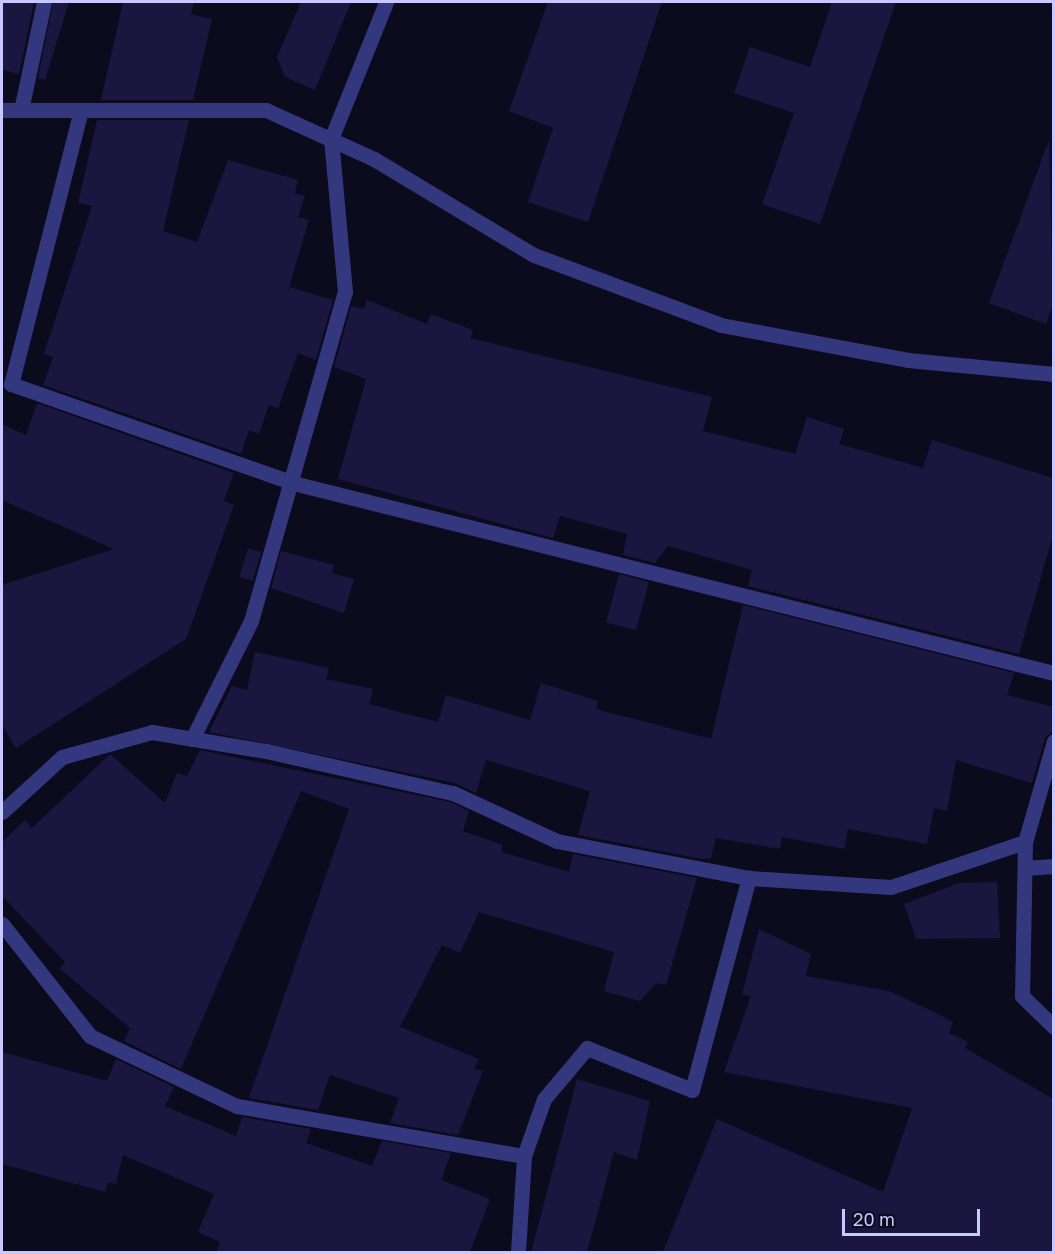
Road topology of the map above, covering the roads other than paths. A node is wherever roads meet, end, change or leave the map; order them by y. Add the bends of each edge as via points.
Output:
1 (45, 2) edge
2 (386, 2) edge
3 (2, 110) edge
4 (21, 110) junction
5 (81, 110) junction
6 (331, 139) junction
7 (1053, 374) edge
8 (293, 483) junction
9 (1053, 673) edge
10 (192, 739) junction
11 (1053, 741) edge
12 (2, 812) edge
13 (1025, 842) junction
14 (1053, 866) edge
15 (1025, 868) junction
16 (749, 878) junction
17 (2, 924) edge
18 (1053, 1027) edge
19 (524, 1156) junction
20 (518, 1252) edge

1 - 4 street
2 - 6 street
3 - 4 street
4 - 5 street
5 - 6 street via 266,110
5 - 8 street via 11,384
6 - 7 street via 534,255 720,324 908,360
6 - 8 street via 345,292
8 - 9 street
8 - 10 street via 251,621
10 - 12 street via 152,732 62,758
10 - 16 street via 453,794 557,841
11 - 13 street
13 - 15 street
13 - 16 street via 891,886
14 - 15 street
15 - 18 street via 1022,996
16 - 19 street via 692,1090 587,1048 544,1099
17 - 19 street via 90,1036 237,1106
19 - 20 street

